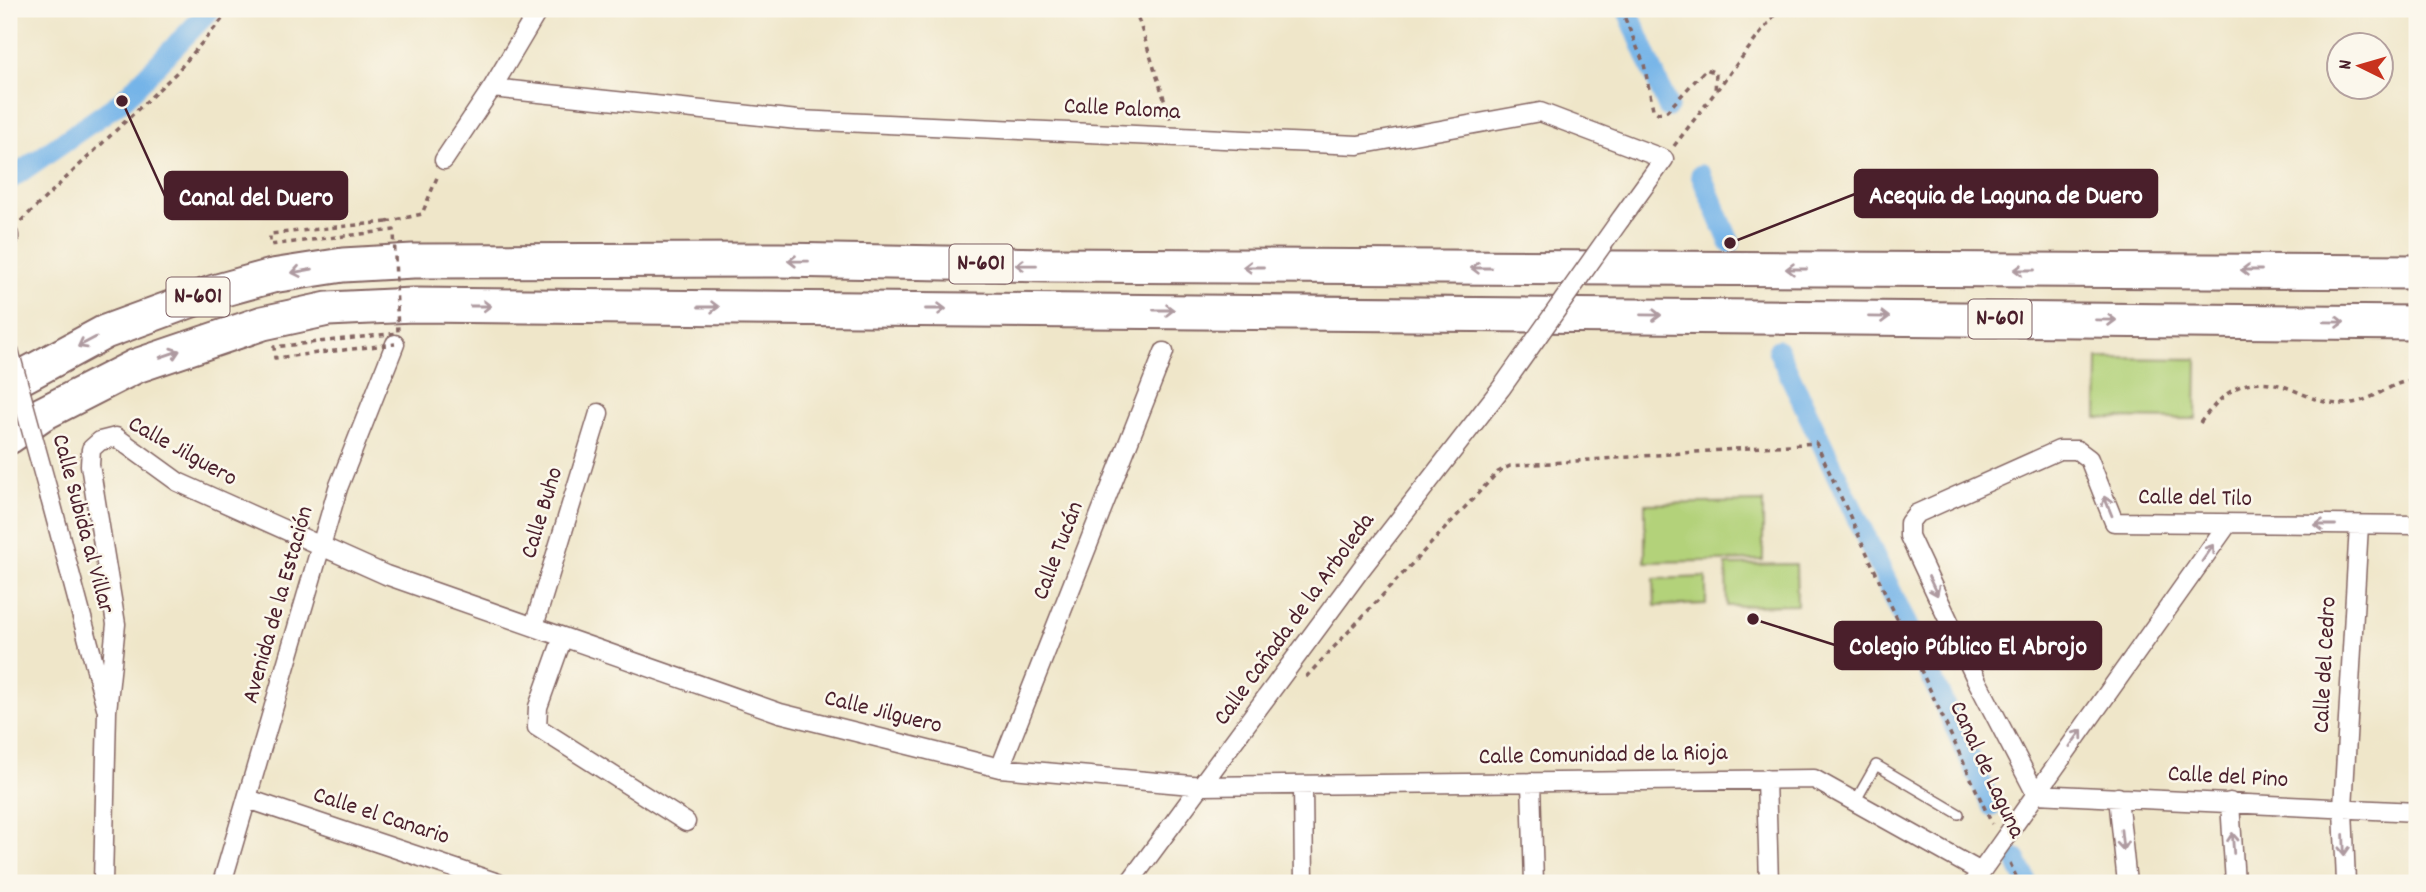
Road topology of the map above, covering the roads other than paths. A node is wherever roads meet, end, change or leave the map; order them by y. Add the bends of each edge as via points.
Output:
1 (539, 9) edge
2 (492, 88) junction
3 (444, 160) road end
4 (1620, 220) joint
5 (2417, 272) edge
6 (2417, 323) edge
7 (395, 344) road end
8 (9, 350) edge
9 (1164, 352) dead end
10 (9, 384) edge
11 (599, 413) dead end
12 (9, 436) edge
13 (91, 449) joint
14 (2227, 525) junction
15 (2359, 525) junction
16 (2417, 525) edge
17 (323, 549) junction
18 (534, 626) junction
19 (564, 637) junction
20 (107, 711) junction
21 (1000, 768) junction
22 (1766, 779) junction
23 (1531, 782) junction
24 (1303, 785) junction
25 (1203, 786) junction
26 (2036, 794) junction
27 (2118, 797) junction
28 (248, 799) junction
29 (1854, 802) junction
30 (2230, 802) junction
31 (2343, 808) junction
32 (2417, 812) edge
33 (1959, 814) dead end
34 (685, 822) dead end
35 (1976, 877) edge
36 (103, 883) edge
37 (222, 883) edge
38 (498, 883) edge
39 (1129, 883) edge
40 (1304, 883) edge
41 (1534, 883) edge
42 (1769, 883) edge
43 (2127, 883) edge
44 (2235, 883) edge
45 (2346, 883) edge

1 - 2 street
2 - 3 street
2 - 4 street, Calle Paloma via 798,120 1358,145 1540,112 1664,159
4 - 25 street, Calle Cañada de la Arboleda, bridge via 1502,387 1361,569
5 -> 10 highway, N-601 via 413,261 342,265 272,276 214,292 105,332
12 -> 6 highway, N-601 via 136,366 262,323 338,308 413,305
7 - 17 street, Avenida de la Estación via 338,488
8 - 20 street, Calle Subida al Villar, bridge
9 - 21 street, Calle Tucán
11 - 18 street, Calle Buho
13 - 17 street, Calle Jilguero via 116,437 178,482
13 - 20 street, Calle Subida al Villar via 116,624
15 -> 14 street, Calle del Tilo
26 -> 14 street
14 -> 26 street, Calle del Tilo via 2114,522 2089,459 2077,450 2059,450 1916,514 1909,523 1909,537
15 - 16 street, Calle del Tilo
15 - 31 street, Calle del Cedro
17 - 18 street, Calle Jilguero
17 - 28 street, Avenida de la Estación
18 - 19 street, Calle Jilguero
19 - 21 street, Calle Jilguero via 780,713
19 - 34 street via 538,707 537,727
20 - 36 street, Calle Subida al Villar
21 - 25 street, Calle Jilguero
22 - 23 street, Calle Comunidad de la Rioja
22 - 29 street, Calle Comunidad de la Rioja via 1814,779
22 - 42 street
23 - 24 street, Calle Comunidad de la Rioja
23 - 41 street
24 - 25 street, Calle Comunidad de la Rioja
24 - 40 street
25 - 39 street, Calle Cañada de la Arboleda
26 - 27 street, Calle del Pino
26 - 35 street
27 - 30 street, Calle del Pino
27 -> 43 street
28 - 37 street, Avenida de la Estación
28 - 38 street, Calle el Canario
29 - 33 lane via 1876,765
29 - 35 street, Calle Comunidad de la Rioja
30 - 31 street, Calle del Pino
44 -> 30 street
31 - 32 street, Calle del Pino
31 -> 45 street, Calle del Cedro

